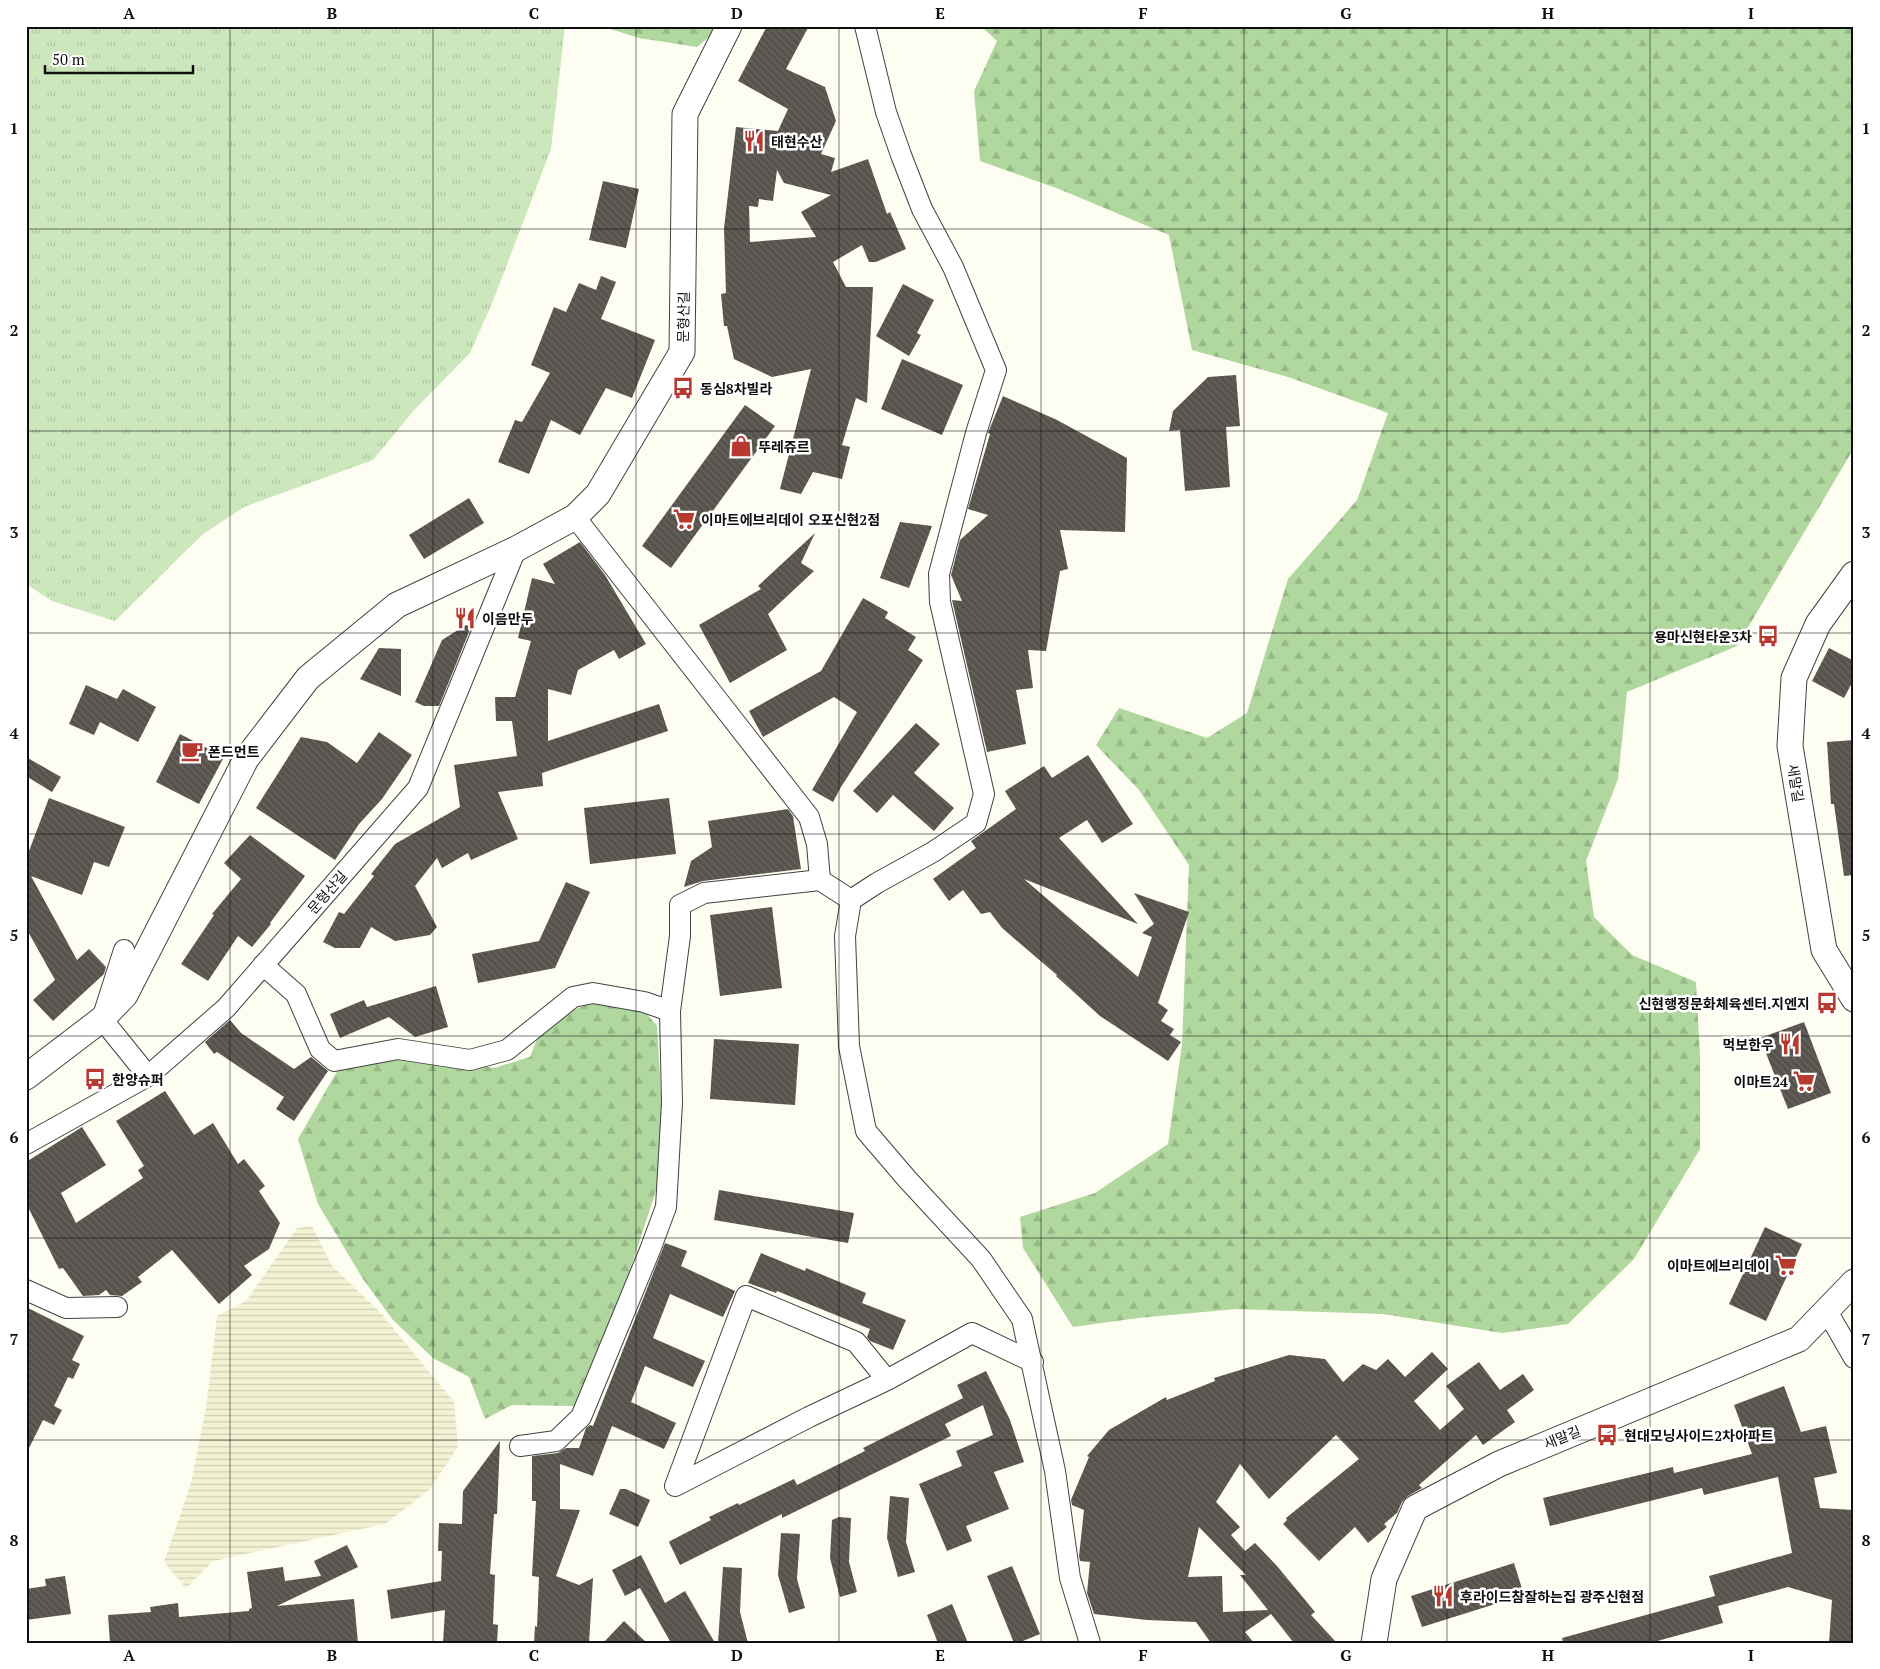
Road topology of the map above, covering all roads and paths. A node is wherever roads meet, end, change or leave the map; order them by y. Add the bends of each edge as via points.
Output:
1 (730, 26) edge
2 (865, 26) edge
3 (575, 518) junction
4 (516, 549) junction
5 (1854, 574) edge
6 (820, 880) junction
7 (851, 900) junction
8 (124, 950) dead end
9 (263, 965) junction
10 (1854, 999) edge
11 (670, 1011) junction
12 (102, 1018) junction
13 (26, 1076) edge
14 (148, 1076) junction
15 (26, 1144) edge
16 (1854, 1282) edge
17 (26, 1290) edge
18 (117, 1307) dead end
19 (1827, 1310) junction
20 (1854, 1358) edge
21 (1033, 1362) junction
22 (887, 1380) junction
23 (520, 1446) dead end
24 (1090, 1643) edge
25 (1374, 1643) edge

1 - 3 street, 문형산길 via 686,114 682,352 598,494
2 - 7 street via 886,112 901,155 922,209 953,267 996,370 939,574 940,602 984,794 976,823
3 - 4 street, 문형산길
3 - 6 street via 809,817 817,844
4 - 9 street, 문형산길 via 418,788
4 - 12 street, 문형산길 via 397,605 308,678 246,759 125,995
5 - 10 street, 새말길 via 1818,624 1794,678 1790,746 1824,950
6 - 7 street
6 - 11 street via 704,893 680,905 680,936
7 - 21 street via 845,936 849,1046 866,1131 981,1259 1022,1319
8 - 12 street
9 - 11 street via 296,994 320,1049 334,1061 398,1049 470,1060 507,1050 573,997 593,993 644,1002
9 - 14 street, 문형산길 via 226,1008
11 - 23 street via 672,1102 666,1207 581,1417 556,1441
12 - 13 street, 문형산길
12 - 14 street
14 - 15 street, 문형산길
16 - 19 street, 새말길
17 - 18 street via 66,1308
19 - 20 street
19 - 25 street, 새말길 via 1800,1339 1499,1464 1415,1508 1384,1579
21 - 22 street via 972,1333
21 - 24 street via 1055,1471 1070,1578
22 - 22 street via 809,1417 675,1486 746,1296 856,1342

